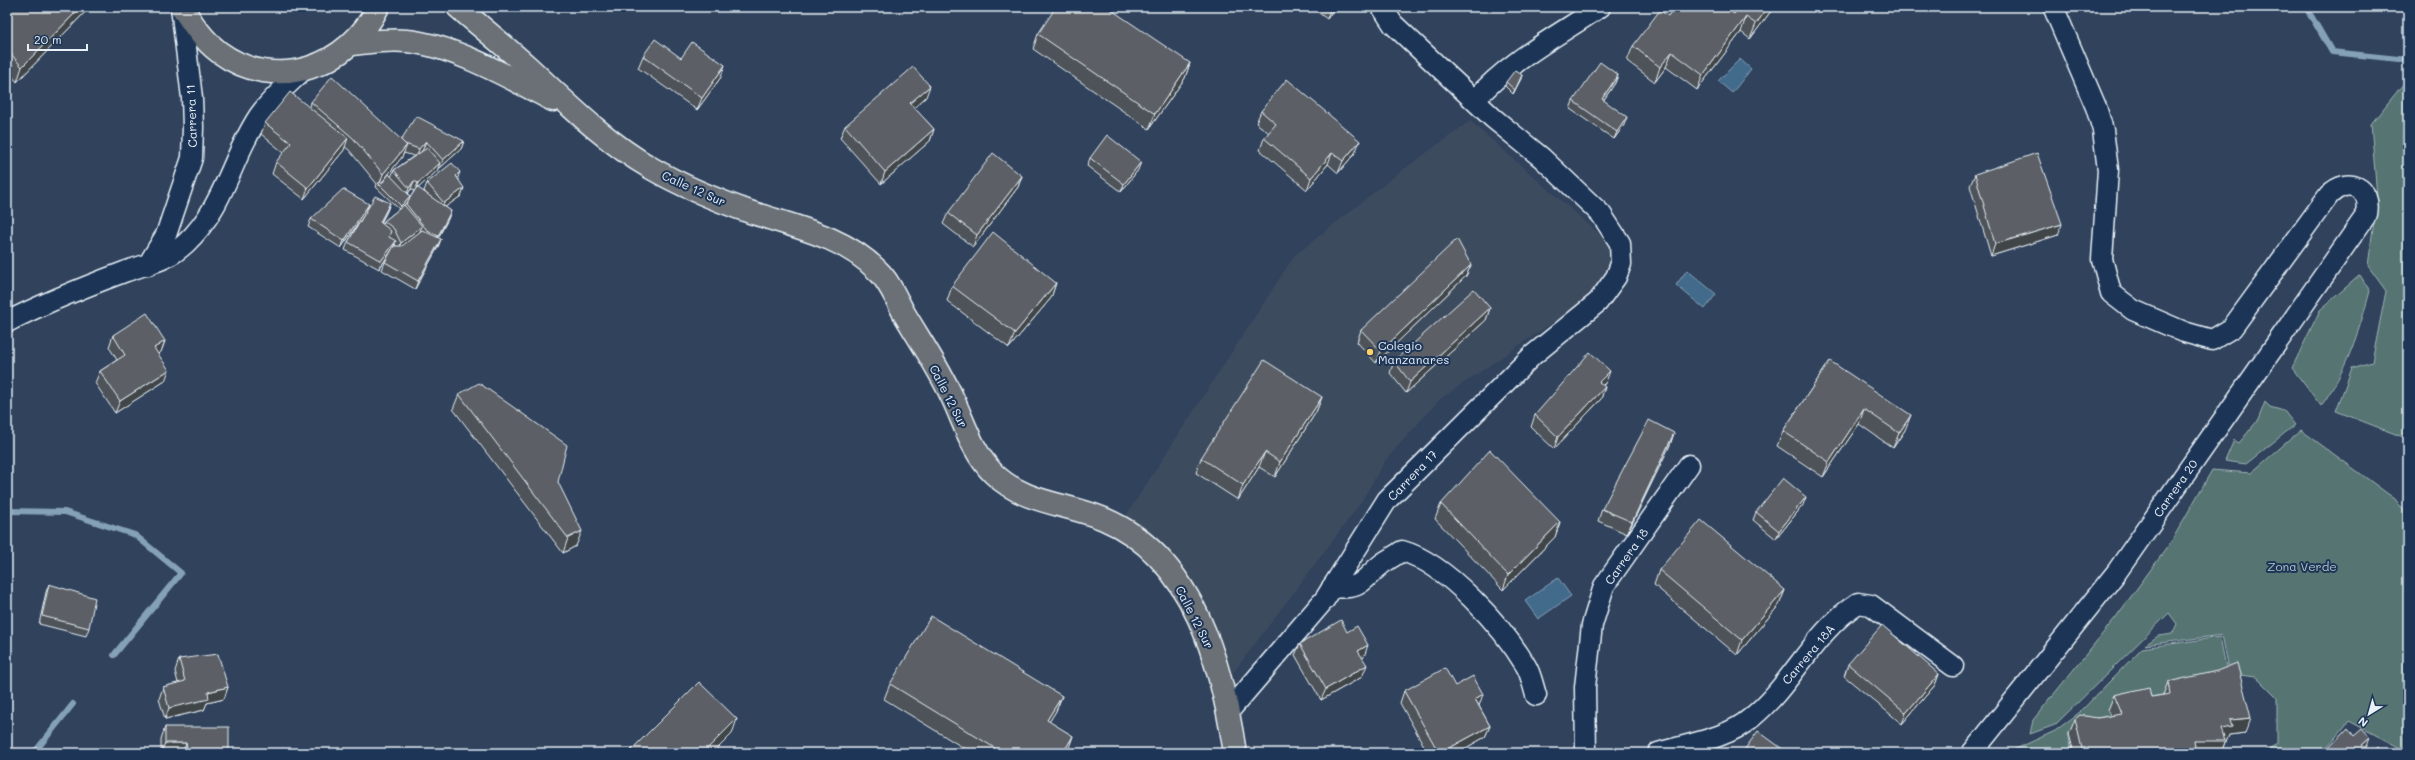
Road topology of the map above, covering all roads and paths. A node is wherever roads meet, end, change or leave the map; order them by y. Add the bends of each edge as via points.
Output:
1 (181, 7) edge
2 (378, 7) edge
3 (458, 7) edge
4 (1382, 7) edge
5 (1600, 7) edge
6 (2056, 11) dead end
7 (352, 44) junction
8 (301, 72) junction
9 (1475, 100) junction
10 (574, 111) junction
11 (148, 265) junction
12 (7, 322) edge
13 (1689, 465) dead end
14 (1332, 587) junction
15 (1952, 666) dead end
16 (1536, 695) dead end
17 (1229, 711) junction
18 (1236, 753) edge
19 (1586, 753) edge
20 (1658, 753) edge
21 (1972, 753) edge

1 - 8 main road via 204,38 232,60 260,70
1 - 11 street, Carrera 11 via 192,98 192,158 166,235
2 - 7 main road via 368,27
3 - 10 main road, Calle 12 Sur via 526,65
4 - 9 street via 1393,24
5 - 9 street via 1550,38 1486,87
6 - 21 street, Carrera 20 via 2103,130 2108,170 2102,259 2111,293 2133,310 2184,332 2212,340 2232,328 2337,187 2357,186 2366,194 2369,206 2367,214 2116,573
7 - 8 main road via 328,61
7 - 10 main road, Calle 12 Sur via 386,40 429,45 482,66
8 - 11 street via 276,95 259,116 216,206 201,228 185,244 161,261
9 - 14 street, Carrera 17 via 1601,214 1620,242 1621,264 1598,302 1516,370 1387,500
10 - 17 main road, Calle 12 Sur via 615,144 682,185 748,211 830,237 860,254 881,273 953,398 971,441 994,473 1020,493 1106,520 1150,549 1169,570 1185,593 1210,643
11 - 12 street via 124,272
13 - 19 street, Carrera 18 via 1604,586 1592,625 1586,679
14 - 16 street via 1349,588 1364,582 1383,563 1402,551 1415,555 1456,584 1494,623 1526,667
14 - 17 street, Carrera 17
15 - 20 street, Carrera 18A via 1871,606 1858,603 1824,632 1792,674 1750,719 1725,733
17 - 18 main road, Calle 12 Sur

